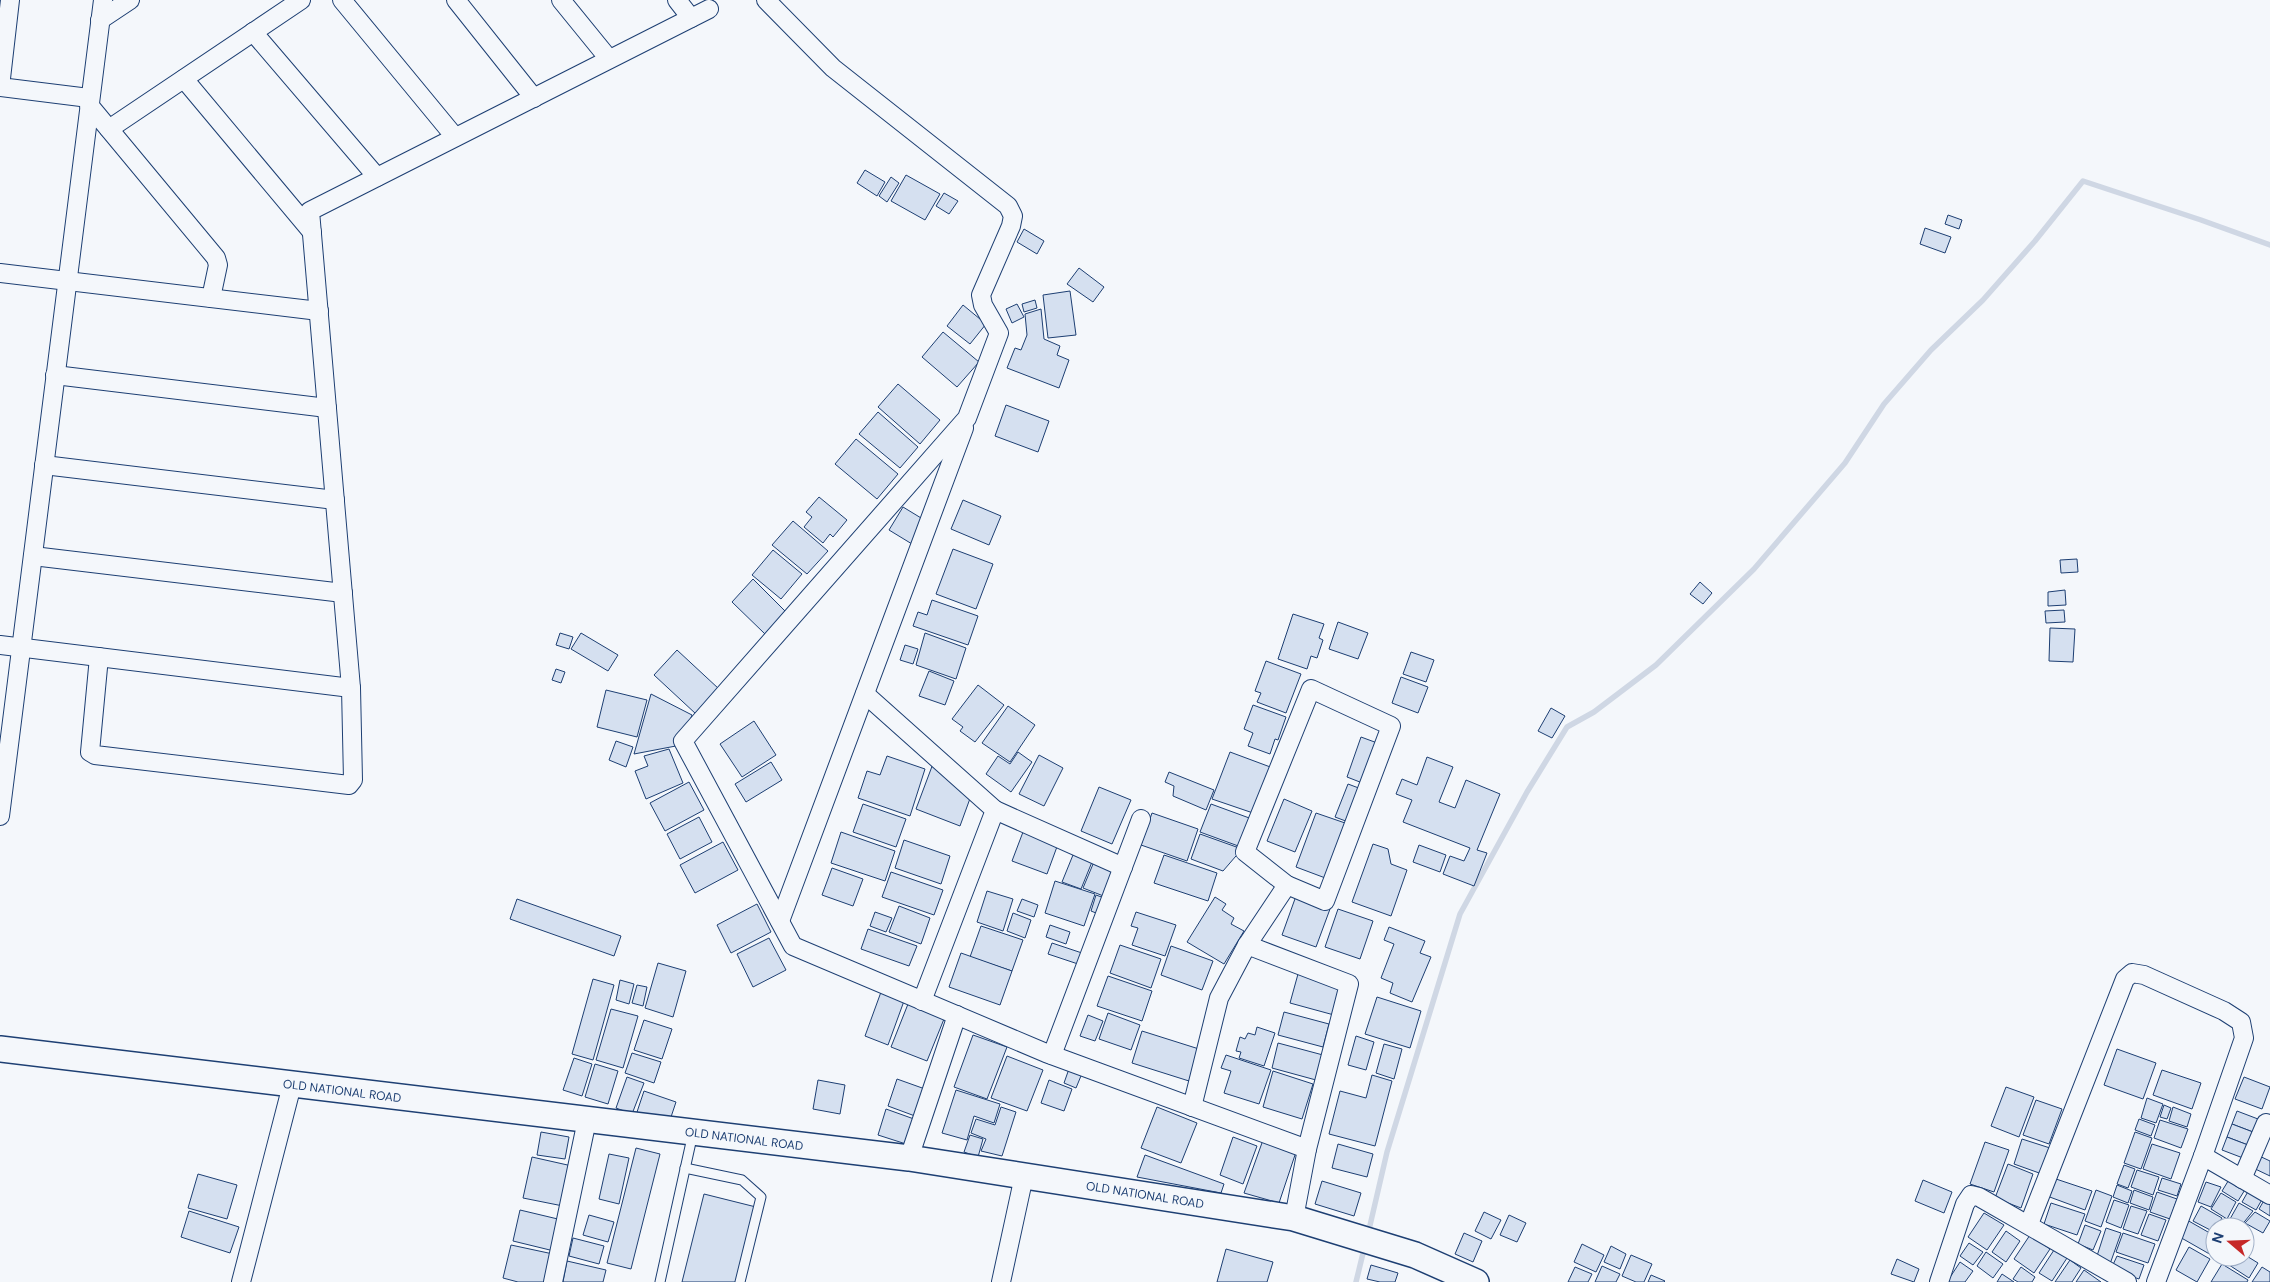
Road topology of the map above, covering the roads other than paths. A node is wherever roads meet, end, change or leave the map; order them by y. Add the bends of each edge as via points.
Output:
1 (10, 0) edge
2 (102, 0) edge
3 (130, 0) edge
4 (301, 0) edge
5 (342, 0) edge
6 (456, 0) edge
7 (561, 0) edge
8 (677, 0) edge
9 (766, 0) edge
10 (709, 8) dead end
11 (691, 18) junction
12 (100, 20) junction
13 (253, 32) junction
14 (610, 59) junction
15 (184, 79) junction
16 (534, 98) junction
17 (89, 101) junction
18 (109, 129) junction
19 (455, 138) junction
20 (377, 177) junction
21 (312, 232) junction
22 (0, 273) edge
23 (67, 281) junction
24 (211, 298) junction
25 (319, 311) junction
26 (55, 375) junction
27 (327, 408) junction
28 (967, 418) junction
29 (44, 465) junction
30 (335, 500) junction
31 (32, 556) junction
32 (343, 593) junction
33 (0, 645) edge
34 (21, 647) junction
35 (99, 657) junction
36 (351, 688) junction
37 (865, 694) junction
38 (995, 810) junction
39 (0, 816) edge
40 (1141, 819) dead end
41 (1123, 867) junction
42 (1286, 885) junction
43 (780, 921) junction
44 (1247, 945) junction
45 (922, 1000) junction
46 (957, 1015) junction
47 (0, 1048) edge
48 (1052, 1055) junction
49 (292, 1085) junction
50 (1192, 1107) junction
51 (587, 1120) junction
52 (2266, 1123) dead end
53 (693, 1133) junction
54 (1307, 1149) junction
55 (2203, 1156) junction
56 (909, 1158) junction
57 (685, 1168) junction
58 (1024, 1176) junction
59 (2242, 1178) junction
60 (2270, 1195) edge
61 (1294, 1218) junction
62 (2029, 1224) junction
63 (241, 1282) edge
64 (553, 1282) edge
65 (660, 1282) edge
66 (740, 1282) edge
67 (1001, 1282) edge
68 (1476, 1282) edge
69 (1939, 1282) edge
70 (2127, 1282) edge
71 (2156, 1282) edge

1 - 17 street via 0,87
2 - 12 street
3 - 12 street
4 - 13 street
5 - 19 street
6 - 16 street
7 - 14 street
8 - 11 street
9 - 28 street via 833,68 1008,206 1013,216 981,295 999,334
10 - 11 street
11 - 14 street
12 - 17 street
13 - 15 street
13 - 20 street
14 - 16 street
15 - 18 street
15 - 21 street
16 - 19 street
17 - 18 street
17 - 23 street
18 - 24 street via 216,258 218,265
19 - 20 street
20 - 21 street via 310,211
21 - 25 street
22 - 23 street
23 - 24 street
23 - 26 street
24 - 25 street
25 - 27 street
26 - 27 street
26 - 29 street
27 - 30 street
28 - 37 street
28 - 43 street via 683,741
29 - 30 street
29 - 31 street
30 - 32 street
31 - 32 street
31 - 34 street
32 - 36 street
33 - 34 street
34 - 35 street
34 - 39 street
35 - 36 street
35 - 36 street via 90,752 105,756 349,785 353,780
37 - 38 street
37 - 43 street
38 - 41 street
38 - 45 street
40 - 41 street
41 - 48 street
42 - 42 street via 1245,852 1311,689 1392,726 1325,900
42 - 44 street
43 - 45 street via 793,946
44 - 50 street via 1219,998
44 - 54 street via 1349,984
45 - 46 street
46 - 48 street
46 - 56 street
47 - 49 main road, OLD NATIONAL ROAD
48 - 50 street
49 - 51 main road, OLD NATIONAL ROAD
49 - 63 street
50 - 54 street
51 - 53 main road, OLD NATIONAL ROAD
51 - 64 street
52 - 59 street
53 - 56 main road, OLD NATIONAL ROAD
53 - 57 lane
54 - 61 street
55 - 59 street
55 - 62 street via 2244,1038 2241,1022 2144,975 2132,973 2125,979
55 - 71 street
56 - 58 main road, OLD NATIONAL ROAD
57 - 65 lane
57 - 66 lane via 742,1180 761,1197
58 - 61 main road, OLD NATIONAL ROAD
58 - 67 street
59 - 60 street
61 - 68 main road, OLD NATIONAL ROAD via 1415,1255
62 - 69 street via 1971,1195 1965,1204
62 - 70 street

